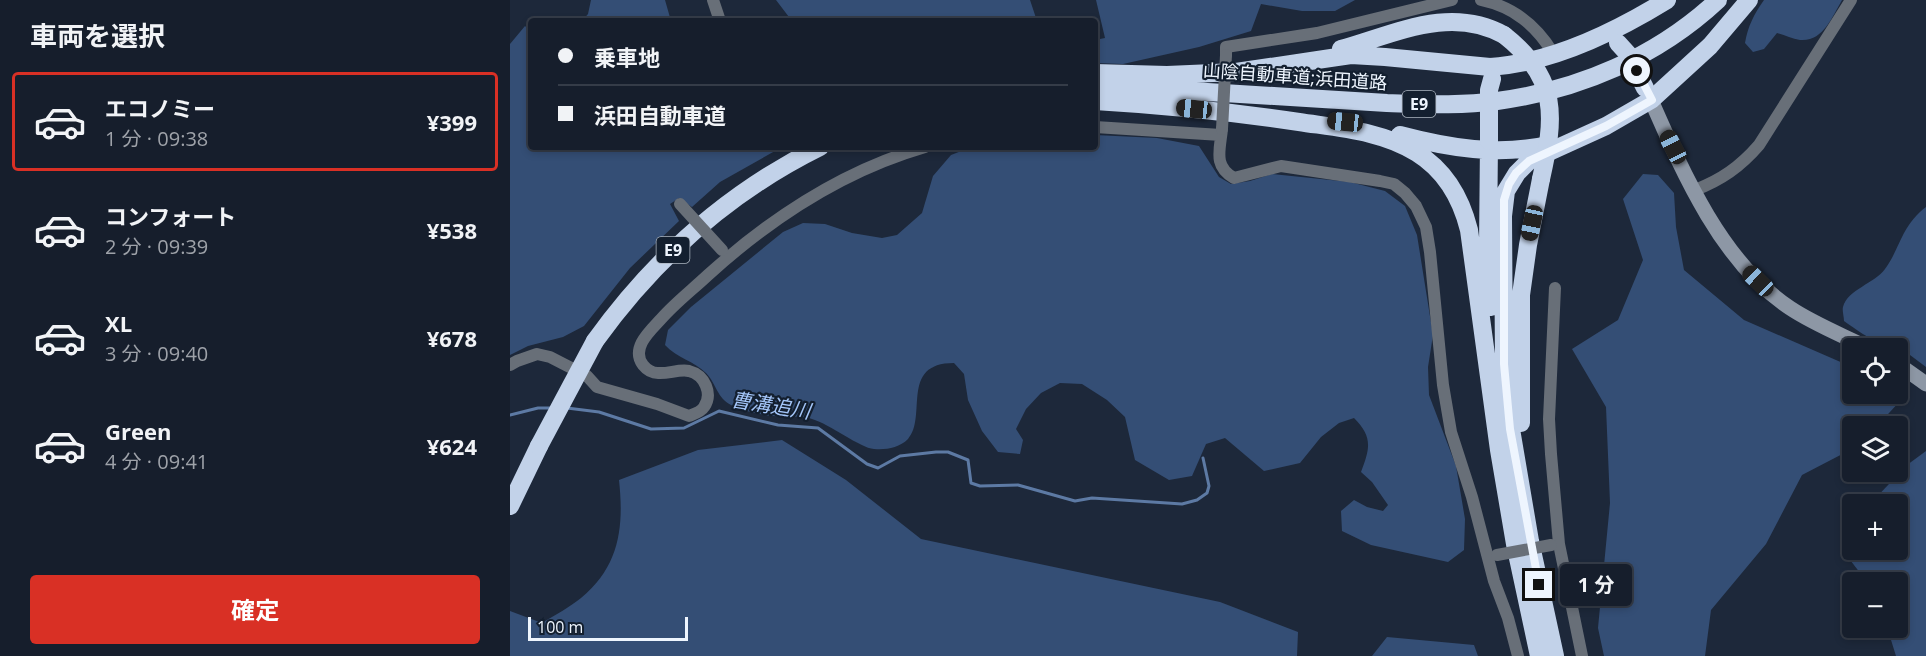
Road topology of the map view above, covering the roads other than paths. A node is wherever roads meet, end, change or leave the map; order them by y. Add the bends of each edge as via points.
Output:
1 (713, 0) edge
2 (1452, 0) edge
3 (1481, 0) edge
4 (1667, 0) edge
5 (1718, 0) edge
6 (1749, 0) edge
7 (1851, 0) edge
8 (719, 18) edge
9 (1599, 37) junction
10 (1552, 54) junction
11 (1506, 66) junction
12 (1269, 67) junction
13 (1098, 73) edge
14 (1098, 85) edge
15 (1648, 94) junction
16 (1098, 101) edge
17 (1252, 115) junction
18 (1606, 126) junction
19 (1098, 127) edge
20 (1221, 132) junction
21 (1489, 146) junction
22 (801, 150) edge
23 (815, 150) edge
24 (916, 150) edge
25 (768, 176) junction
26 (1695, 190) junction
27 (680, 204) dead end
28 (725, 254) junction
29 (1555, 288) dead end
30 (1848, 338) edge
31 (510, 365) edge
32 (1908, 371) edge
33 (1926, 384) edge
34 (1499, 450) junction
35 (510, 506) edge
36 (1530, 541) junction
37 (1555, 544) junction
38 (1492, 556) junction
39 (1518, 656) edge
40 (1539, 656) edge
41 (1555, 656) edge
42 (1582, 656) edge

1 - 8 street
2 - 20 street, bridge via 1317,33 1226,47
3 - 10 street via 1521,17 1534,27
4 - 9 highway
5 - 14 highway, 山陰自動車道;浜田道路 / E9 via 1658,46 1608,71 1553,90 1494,102 1387,103
6 - 15 highway via 1710,46
7 - 26 street via 1759,145 1731,173
9 - 10 highway
9 - 15 highway, bridge via 1618,43 1628,54
10 - 11 highway
11 - 12 highway via 1351,55
11 - 21 highway, bridge via 1492,79 1489,90
12 - 13 highway via 1202,74
12 - 36 highway, bridge via 1431,22 1462,21 1504,35 1527,56 1544,83 1551,125 1521,295 1521,441
15 - 18 highway
15 - 26 street
16 - 17 highway
17 - 21 highway via 1345,122 1425,142
17 - 34 highway via 1389,140 1416,152 1447,179 1469,230
18 - 21 highway via 1550,145 1519,150
18 - 36 highway via 1529,161 1516,173 1504,200 1504,364 1510,429
19 - 20 street
20 - 38 street via 1219,162 1225,173 1234,178 1281,166 1380,181 1394,184 1416,206 1426,226 1451,432
21 - 34 highway via 1488,247
22 - 25 highway
23 - 25 highway, E9
24 - 28 street via 830,186
25 - 35 highway, E9, bridge via 710,217 634,291 595,341
26 - 30 street via 1730,250 1770,292 1790,308
27 - 28 street, bridge
28 - 31 street via 642,340 638,353 640,361 656,374 697,374 708,390 705,407 699,412 689,416 609,392 550,357 537,354
29 - 37 street via 1549,419
32 - 33 street
34 - 40 highway
36 - 41 highway
37 - 38 street, bridge
37 - 42 street
38 - 39 street

